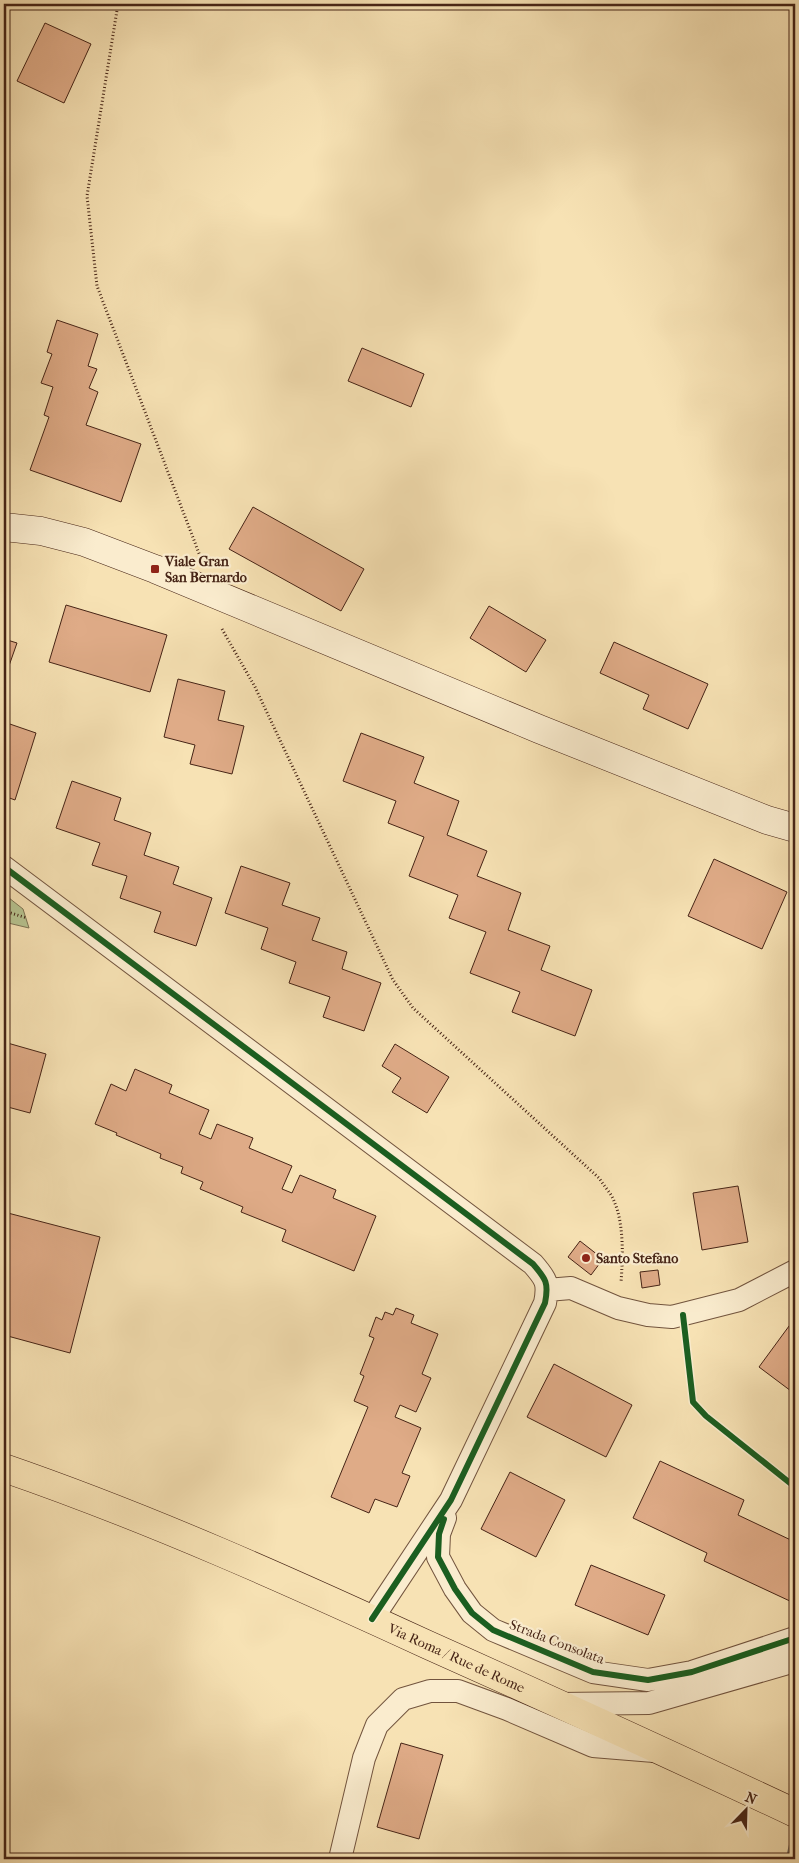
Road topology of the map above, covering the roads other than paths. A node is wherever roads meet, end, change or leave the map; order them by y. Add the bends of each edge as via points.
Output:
1 (4, 527) edge
2 (795, 828) edge
3 (4, 867) edge
4 (795, 1271) edge
5 (547, 1290) junction
6 (4, 1468) edge
7 (451, 1500) junction
8 (372, 1619) junction
9 (793, 1640) edge
10 (795, 1661) edge
11 (557, 1704) junction
12 (667, 1752) junction
13 (795, 1813) edge
14 (340, 1859) edge

1 - 2 main road via 41,530 84,542 539,729 767,820
3 - 5 street via 533,1264 545,1278
4 - 5 street via 739,1300 672,1317 618,1308 571,1288
5 - 7 street via 544,1303
6 - 8 main road, Via Roma / Rue de Rome via 77,1493 208,1546
7 - 8 street
7 - 9 street, Strada Consolata via 439,1534 438,1557 472,1613 493,1630 593,1672 648,1680 692,1672
8 - 11 main road, Via Roma / Rue de Rome
10 - 11 street via 649,1703
11 - 12 main road, Via Roma / Rue de Rome
12 - 13 main road, Via Roma / Rue de Rome
12 - 14 street via 593,1746 458,1691 430,1691 403,1699 377,1725 364,1758

